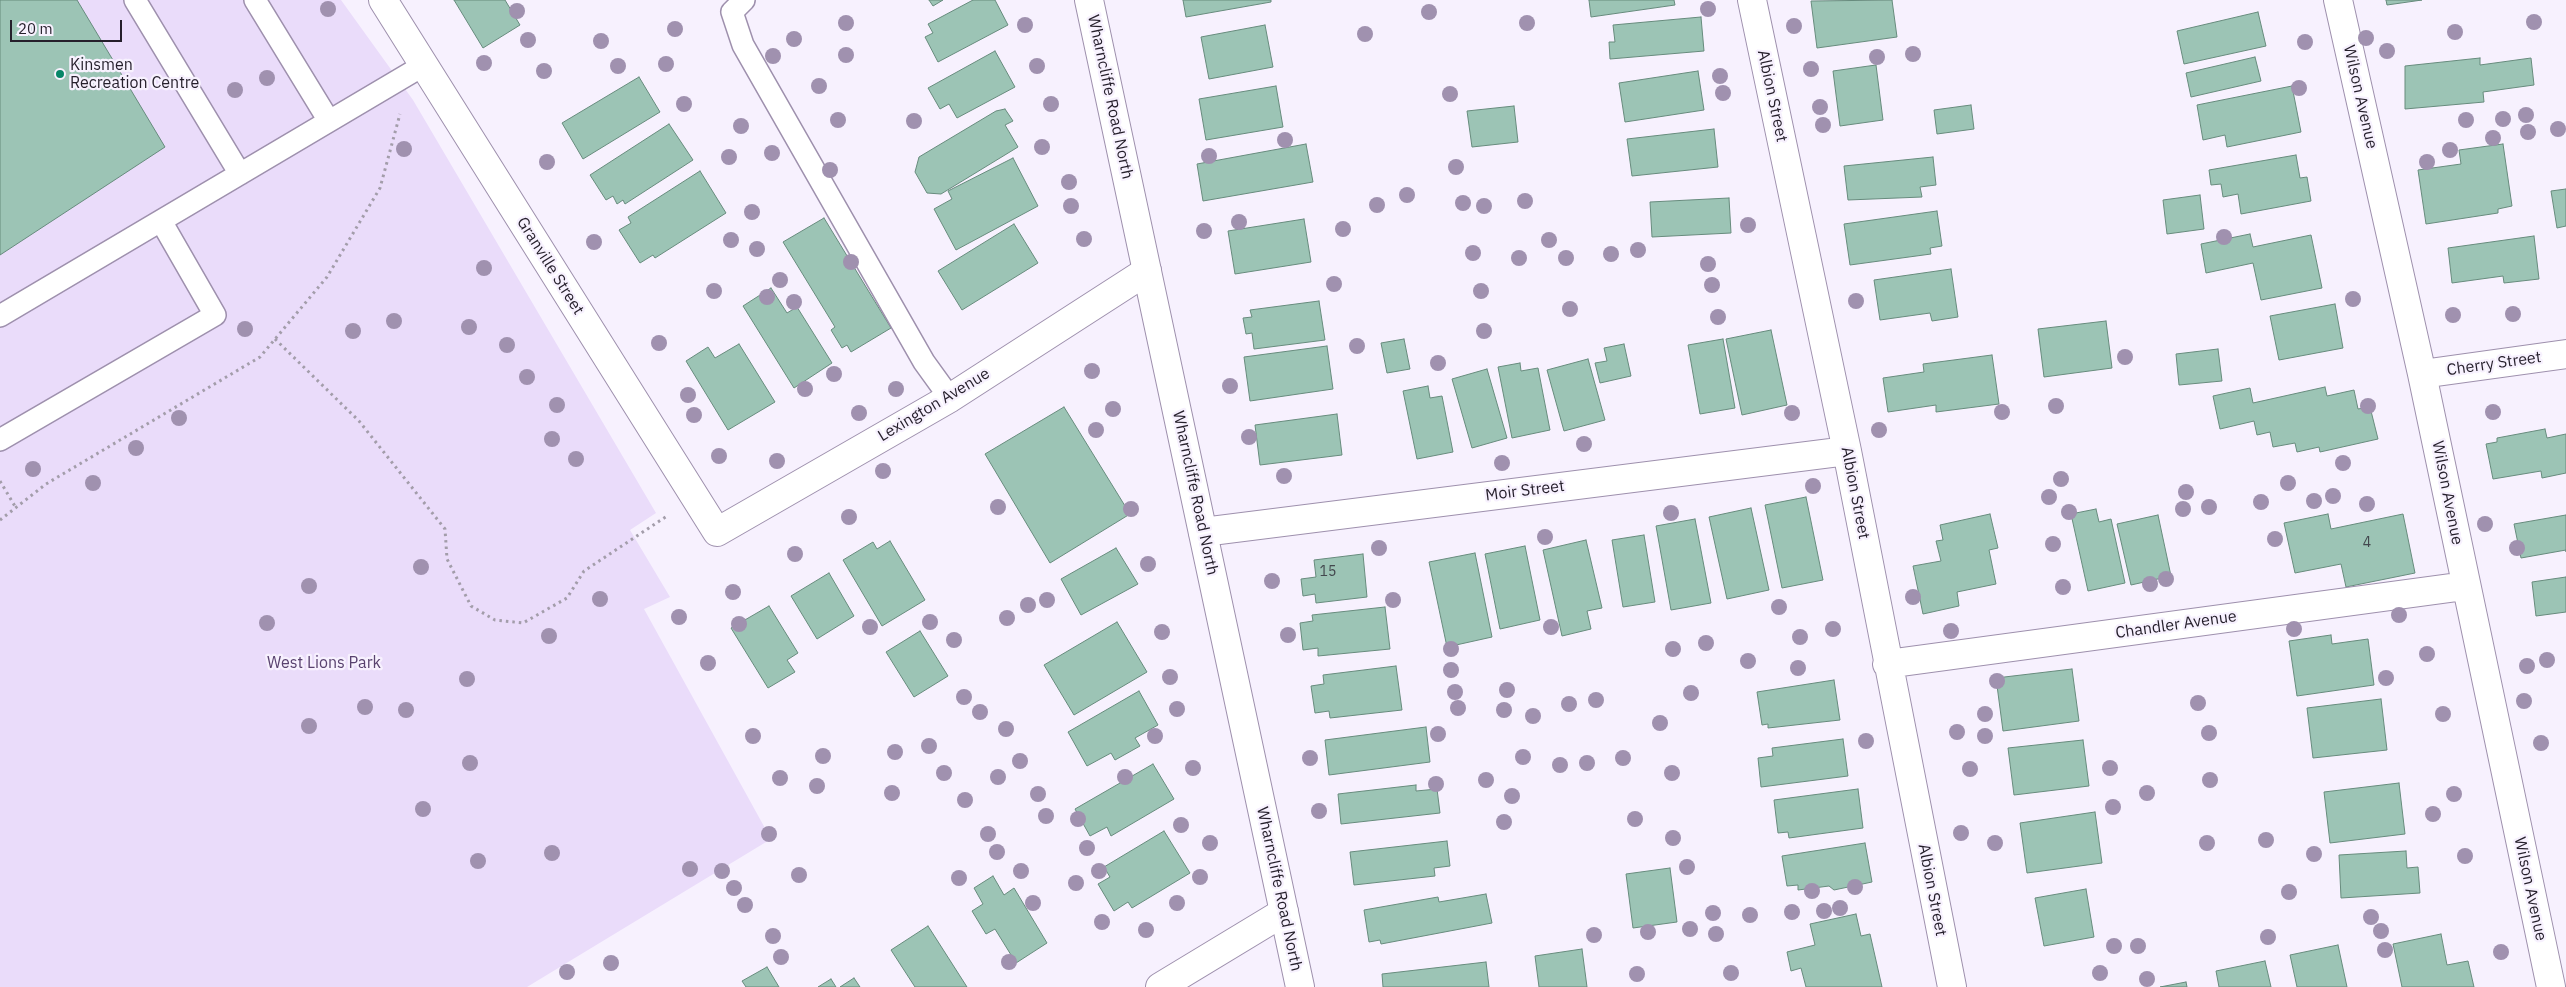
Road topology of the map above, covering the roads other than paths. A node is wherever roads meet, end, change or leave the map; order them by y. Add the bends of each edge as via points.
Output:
1 (135, 0) edge
2 (255, 0) edge
3 (383, 0) edge
4 (744, 0) edge
5 (1089, 0) edge
6 (1752, 0) edge
7 (2338, 0) edge
8 (424, 65) junction
9 (329, 121) junction
10 (240, 174) junction
11 (161, 221) junction
12 (1147, 271) junction
13 (0, 316) edge
14 (2566, 354) edge
15 (2422, 374) junction
16 (950, 398) junction
17 (0, 440) edge
18 (1847, 451) junction
19 (717, 532) joint
20 (1203, 532) junction
21 (2465, 586) junction
22 (1887, 664) junction
23 (1284, 912) junction
24 (1160, 987) edge
25 (1300, 987) edge
26 (1952, 987) edge
27 (2551, 987) edge

1 - 10 lane
2 - 9 lane
3 - 8 street, Granville Street
4 - 16 lane via 732,12 744,45 924,362
5 - 12 street, Wharncliffe Road North
6 - 18 street, Albion Street
7 - 15 street, Wilson Avenue
8 - 9 lane
8 - 19 street, Granville Street
9 - 10 lane
10 - 11 lane
11 - 13 lane
11 - 17 lane via 214,314
12 - 16 street, Lexington Avenue
12 - 20 street, Wharncliffe Road North
14 - 15 street, Cherry Street
15 - 21 street, Wilson Avenue
16 - 19 street, Lexington Avenue
18 - 20 street, Moir Street
18 - 22 street, Albion Street
20 - 23 street, Wharncliffe Road North
21 - 22 street, Chandler Avenue
21 - 27 street, Wilson Avenue
22 - 26 street, Albion Street
23 - 24 street
23 - 25 street, Wharncliffe Road North

